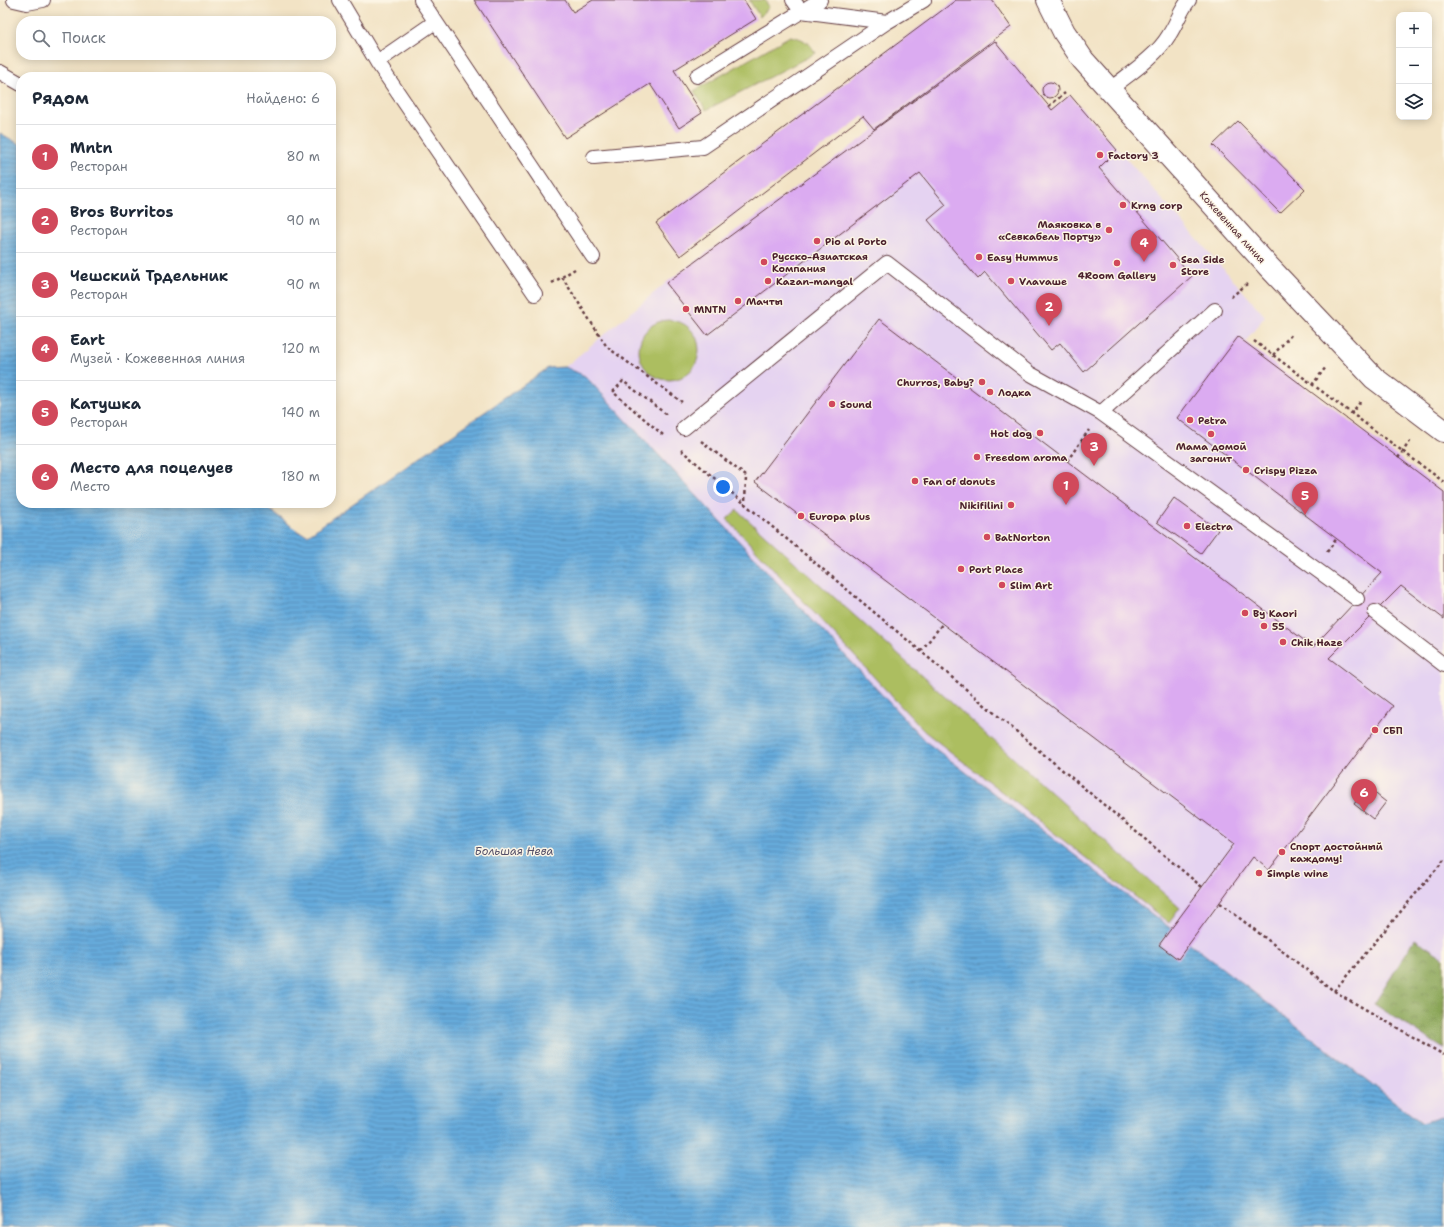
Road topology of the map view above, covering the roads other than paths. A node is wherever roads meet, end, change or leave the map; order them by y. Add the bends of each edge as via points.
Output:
1 (14, 0) edge
2 (43, 0) edge
3 (340, 0) edge
4 (421, 0) edge
5 (793, 0) edge
6 (820, 0) edge
7 (924, 0) edge
8 (1048, 0) edge
9 (1189, 0) edge
10 (801, 12) junction
11 (435, 22) junction
12 (887, 22) junction
13 (377, 62) junction
14 (0, 72) edge
15 (697, 76) dead end
16 (16, 81) edge
17 (1109, 90) junction
18 (594, 157) dead end
19 (592, 257) road end
20 (535, 294) road end
21 (1215, 310) dead end
22 (1101, 413) junction
23 (684, 428) road end
24 (1444, 431) edge
25 (1358, 599) dead end
26 (1375, 612) dead end
27 (1444, 665) edge

1 - 2 lane via 27,3
3 - 13 lane
4 - 11 lane
5 - 10 lane
6 - 10 lane
7 - 12 lane
8 - 17 street, Кожевенная линия via 1064,32 1083,60
9 - 17 lane via 1181,10 1169,36
10 - 12 lane
10 - 15 lane
11 - 13 lane
11 - 19 lane
12 - 18 lane via 703,147
13 - 20 lane
14 - 16 lane
17 - 24 street, Кожевенная линия via 1268,266 1374,378
21 - 22 lane
22 - 23 lane via 1029,373 887,263
22 - 25 lane
26 - 27 lane

